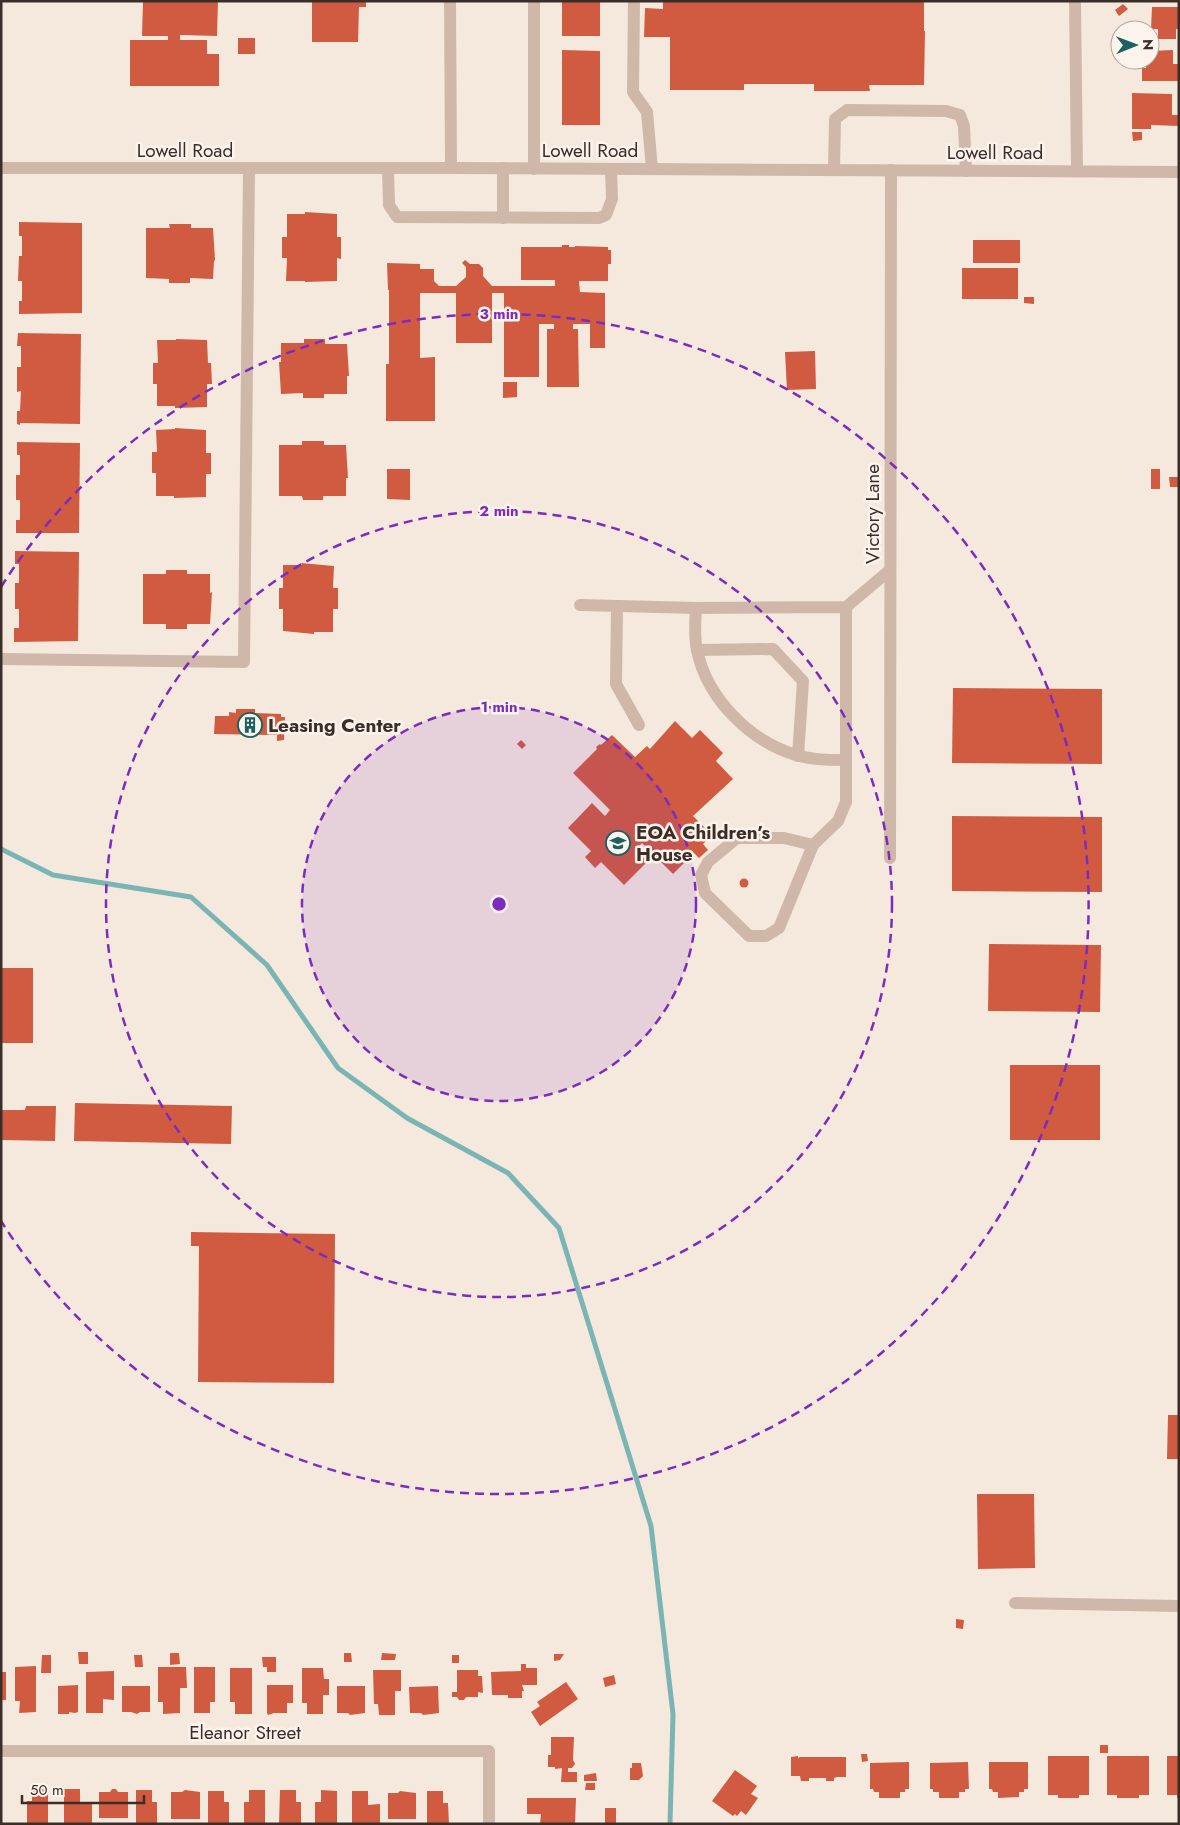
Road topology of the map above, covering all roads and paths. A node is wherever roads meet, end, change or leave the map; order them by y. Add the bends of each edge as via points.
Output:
1 (450, 1) edge
2 (534, 1) edge
3 (634, 1) edge
4 (1075, 1) edge
5 (1, 168) edge
6 (249, 168) junction
7 (388, 168) junction
8 (451, 168) junction
9 (503, 168) junction
10 (534, 169) junction
11 (610, 169) junction
12 (652, 169) junction
13 (834, 170) junction
14 (891, 170) junction
15 (966, 171) junction
16 (1077, 171) junction
17 (1179, 172) edge
18 (503, 218) junction
19 (890, 570) junction
20 (580, 605) dead end
21 (617, 606) junction
22 (696, 608) junction
23 (846, 608) junction
24 (697, 650) junction
25 (1, 659) edge
26 (639, 725) dead end
27 (798, 756) junction
28 (846, 760) junction
29 (813, 845) junction
30 (890, 858) dead end
31 (1015, 1603) dead end
32 (1179, 1606) edge
33 (1, 1751) edge
34 (489, 1824) edge

1 - 8 street
2 - 10 street
3 - 12 street via 633,92 648,112
4 - 16 street
5 - 6 street, Lowell Road
6 - 7 street, Lowell Road
6 - 25 street via 244,662
7 - 8 street, Lowell Road
7 - 18 street via 388,205 398,217
8 - 9 street, Lowell Road
9 - 10 street, Lowell Road
9 - 18 street
10 - 11 street, Lowell Road
11 - 12 street, Lowell Road
11 - 18 street via 612,198 606,214 599,218
12 - 13 street, Lowell Road
13 - 14 street, Lowell Road
13 - 15 street via 834,119 847,110 946,111 960,116 964,126
14 - 15 street, Lowell Road
14 - 19 street, Victory Lane
15 - 16 street, Lowell Road
16 - 17 street, Lowell Road
19 - 23 street
19 - 30 street, Victory Lane
20 - 21 street
21 - 22 street
21 - 26 street via 616,684
22 - 23 street
22 - 24 street
23 - 28 street
24 - 27 street via 705,674 724,705 748,730 772,746
24 - 27 street via 773,649 803,682
27 - 28 street
28 - 29 street via 846,802 838,821
29 - 29 street via 778,928 766,936 749,936 704,893 701,875 708,862 737,838 784,838
31 - 32 street
33 - 34 street, Eleanor Street via 490,1751

